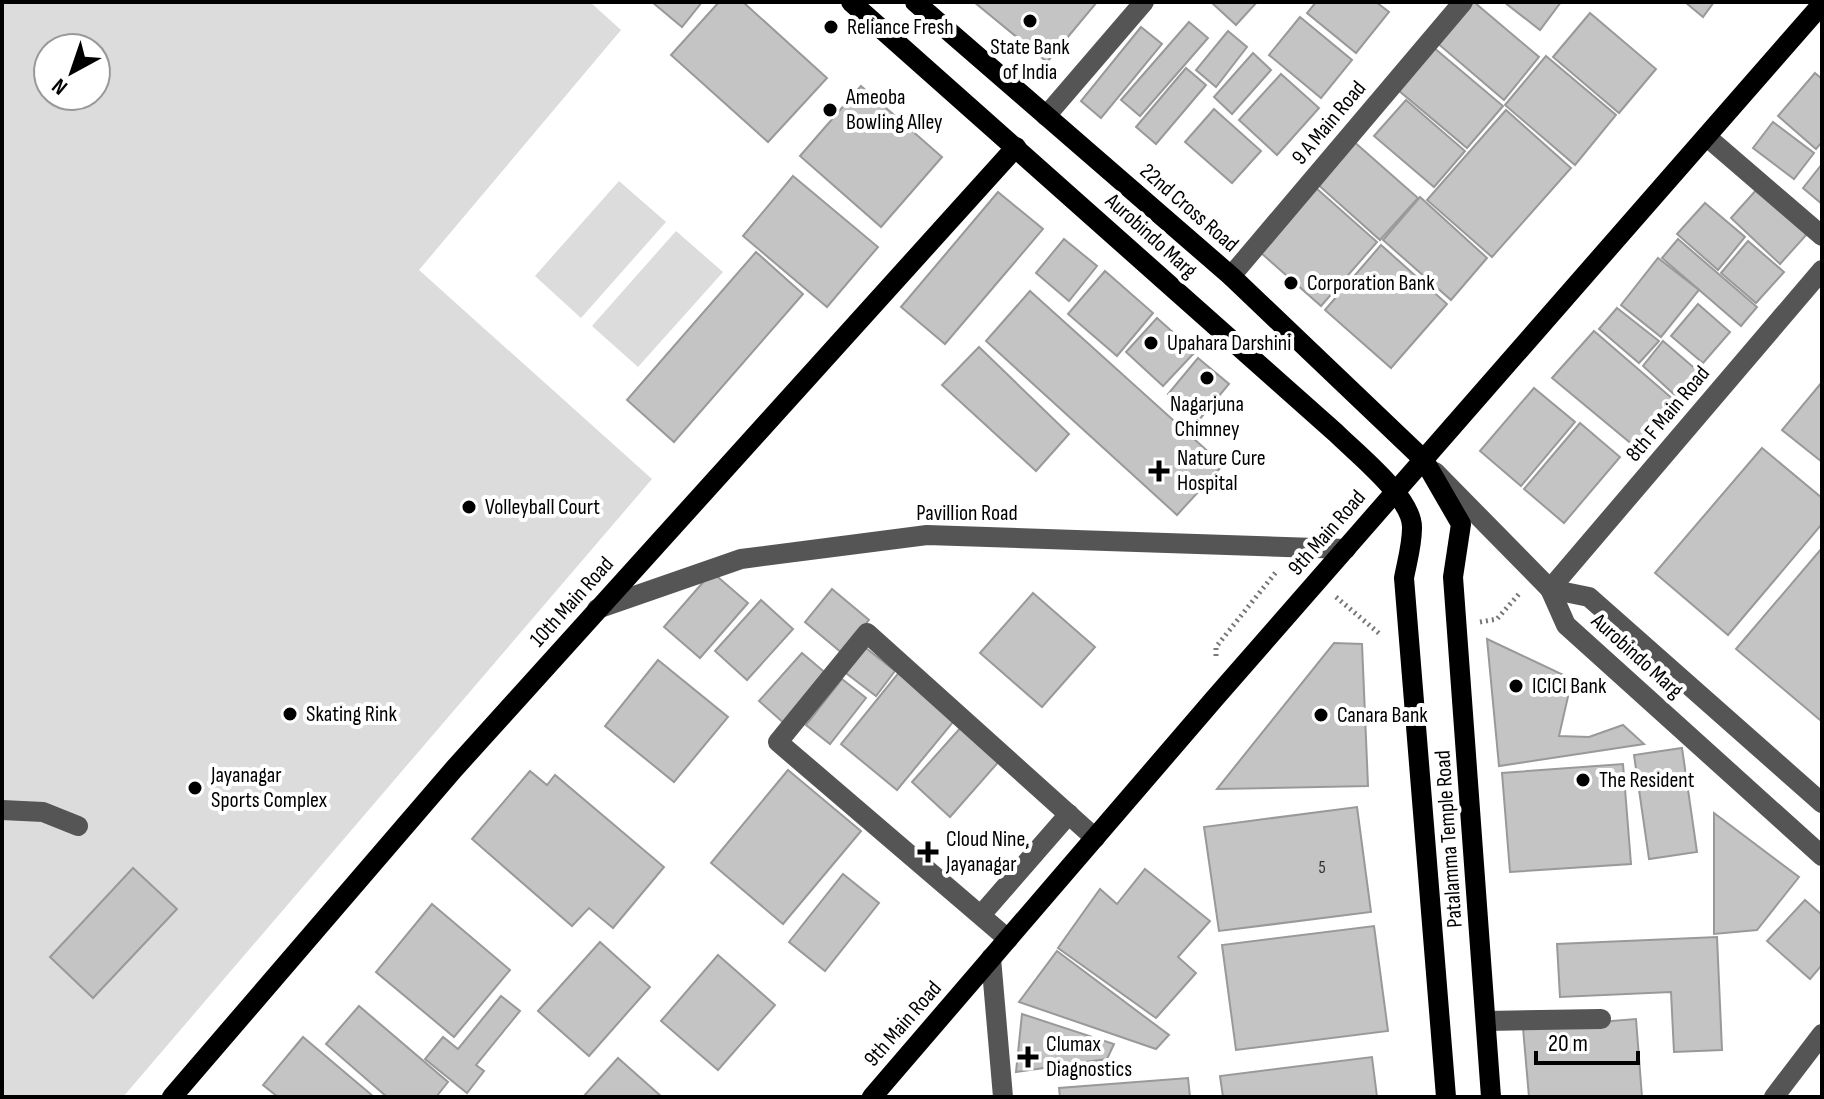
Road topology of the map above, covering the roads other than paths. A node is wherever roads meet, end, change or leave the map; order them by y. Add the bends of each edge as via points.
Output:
1 (851, 2) edge
2 (915, 2) edge
3 (1144, 2) edge
4 (1463, 2) edge
5 (1822, 4) edge
6 (1046, 116) junction
7 (1707, 137) junction
8 (1016, 147) junction
9 (1822, 236) edge
10 (1822, 270) edge
11 (1231, 276) junction
12 (1424, 460) junction
13 (1395, 491) junction
14 (1346, 549) junction
15 (1453, 577) joint
16 (1404, 578) joint
17 (1550, 589) junction
18 (597, 609) junction
19 (1822, 803) edge
20 (2, 810) edge
21 (1069, 814) junction
22 (78, 826) dead end
23 (1095, 838) junction
24 (1822, 856) edge
25 (981, 915) junction
26 (1008, 939) junction
27 (991, 958) junction
28 (1601, 1019) dead end
29 (1487, 1021) junction
30 (1822, 1034) edge
31 (172, 1097) edge
32 (872, 1097) edge
33 (1003, 1097) edge
34 (1446, 1097) edge
35 (1491, 1097) edge
36 (1774, 1097) edge

1 - 8 main road
2 - 6 main road, 22nd Cross Road
3 - 6 street
4 - 11 street, 9 A Main Road
5 - 7 main road, 9th Main Road
6 - 11 main road, 22nd Cross Road
7 - 9 street
7 - 12 main road, 9th Main Road
8 - 13 main road, Aurobindo Marg
8 - 18 main road, 10th Main Road
10 - 17 street, 8th F Main Road
11 - 12 main road, 22nd Cross Road
12 - 13 main road, 9th Main Road
12 - 15 main road, 22nd Cross Road via 1461,524
12 - 17 street
13 - 14 main road, 9th Main Road
13 - 16 main road, Aurobindo Marg via 1413,525
14 - 18 street, Pavillion Road via 927,535 741,559
14 - 23 main road, 9th Main Road
15 - 29 main road, Patalamma Temple Road
16 - 34 main road, Patalamma Temple Road
17 - 19 street, Aurobindo Marg via 1589,597
17 - 24 street, Aurobindo Marg via 1566,625
18 - 31 main road, 10th Main Road
20 - 22 street via 43,812
21 - 23 street
21 - 25 street
21 - 25 street via 867,633 778,742
23 - 26 main road, 9th Main Road
25 - 26 street
26 - 27 main road, 9th Main Road
27 - 32 main road, 9th Main Road
27 - 33 street
28 - 29 street
29 - 35 main road, Patalamma Temple Road
30 - 36 street

